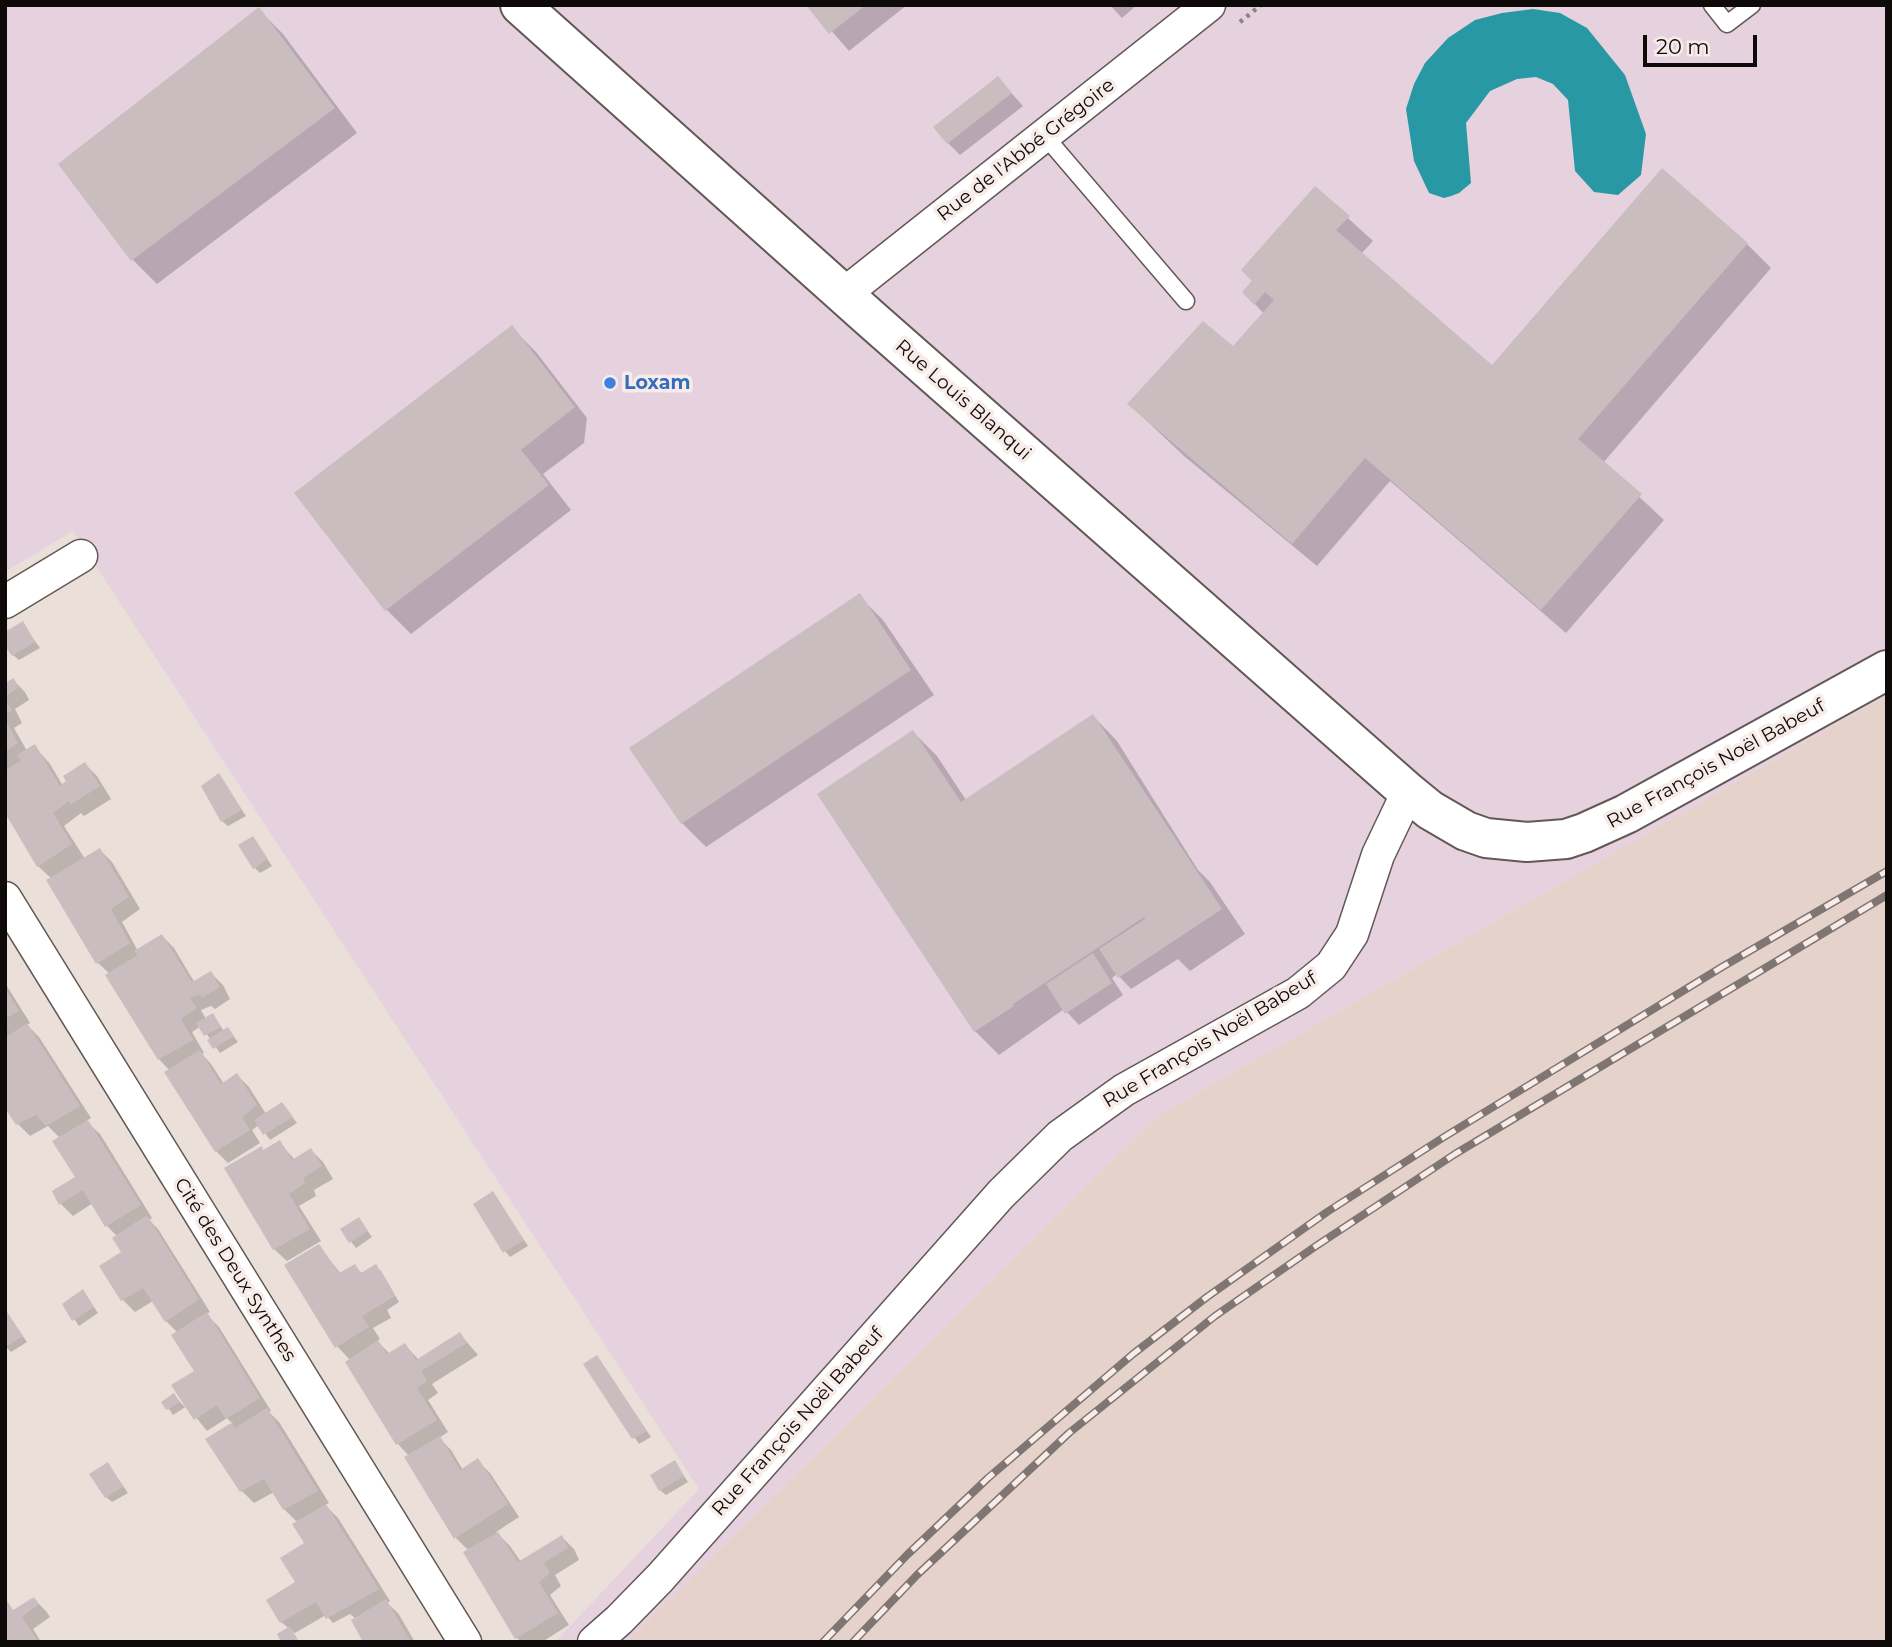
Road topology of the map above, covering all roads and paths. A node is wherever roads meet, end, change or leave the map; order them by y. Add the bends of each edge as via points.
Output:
1 (520, 5) edge
2 (1209, 5) edge
3 (1712, 5) edge
4 (1752, 5) edge
5 (1044, 135) junction
6 (844, 294) junction
7 (1186, 301) dead end
8 (81, 556) dead end
9 (5, 602) edge
10 (1887, 670) edge
11 (1408, 792) junction
12 (5, 898) edge
13 (465, 1642) edge
14 (594, 1642) edge

1 - 6 street, Rue Louis Blanqui
2 - 5 street, Rue de l'Abbé Grégoire
3 - 4 lane via 1727,24
5 - 6 street, Rue de l'Abbé Grégoire
5 - 7 lane
6 - 11 street, Rue Louis Blanqui
8 - 9 street
10 - 11 street, Rue François Noël Babeuf via 1626,814 1566,838 1527,842 1486,838 1446,820
11 - 14 street, Rue François Noël Babeuf via 1378,855 1352,934 1331,966 1298,993 1124,1090 1060,1136 1001,1194 660,1578
12 - 13 street, Cité des Deux Synthes

